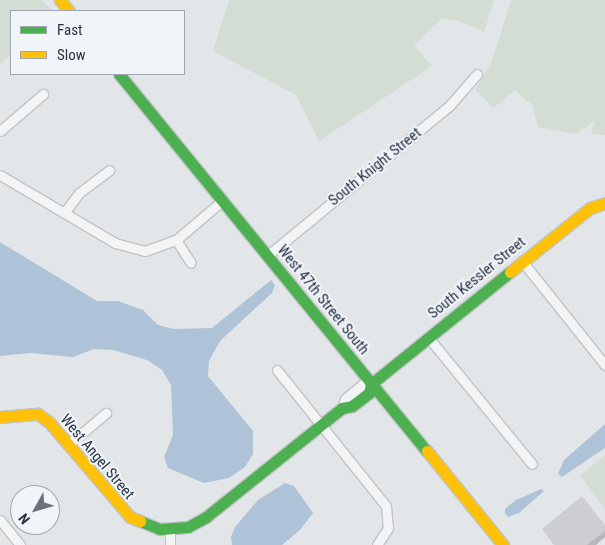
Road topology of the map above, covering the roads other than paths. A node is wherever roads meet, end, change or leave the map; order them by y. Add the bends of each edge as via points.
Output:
1 (60, 0) edge
2 (68, 10) edge
3 (477, 74) dead end
4 (121, 75) edge
5 (43, 94) dead end
6 (0, 131) edge
7 (109, 170) dead end
8 (0, 175) edge
9 (222, 201) junction
10 (605, 203) edge
11 (64, 213) junction
12 (176, 240) junction
13 (267, 256) junction
14 (522, 261) junction
15 (190, 263) dead end
16 (428, 337) junction
17 (605, 365) edge
18 (276, 370) dead end
19 (371, 384) junction
20 (106, 413) dead end
21 (0, 417) edge
22 (322, 426) junction
23 (68, 445) junction
24 (532, 464) dead end
25 (0, 520) edge
26 (170, 530) junction
27 (20, 545) edge
28 (170, 545) edge
29 (377, 545) edge
30 (503, 545) edge

1 - 2 street
3 - 13 street, South Knight Street via 450,105
4 - 9 street, West 47th Street South
5 - 6 street
7 - 11 street via 78,193
8 - 11 street
9 - 12 street
9 - 13 street, West 47th Street South
10 - 14 street, South Kessler Street via 590,208
11 - 12 street via 116,243 136,250 157,248
12 - 15 street
13 - 19 street, West 47th Street South
14 - 16 street, South Kessler Street
14 - 17 street
16 - 19 street, South Kessler Street
16 - 24 street
18 - 22 street
19 - 22 street, South Kessler Street via 369,393 352,406 342,408
19 - 30 street, West 47th Street South
20 - 23 street
21 - 23 street, West Angel Street via 38,414
22 - 26 street, South Kessler Street via 206,517
22 - 29 street via 386,506 388,528
23 - 26 street, West Angel Street via 130,517 150,527
25 - 27 street
26 - 28 street

